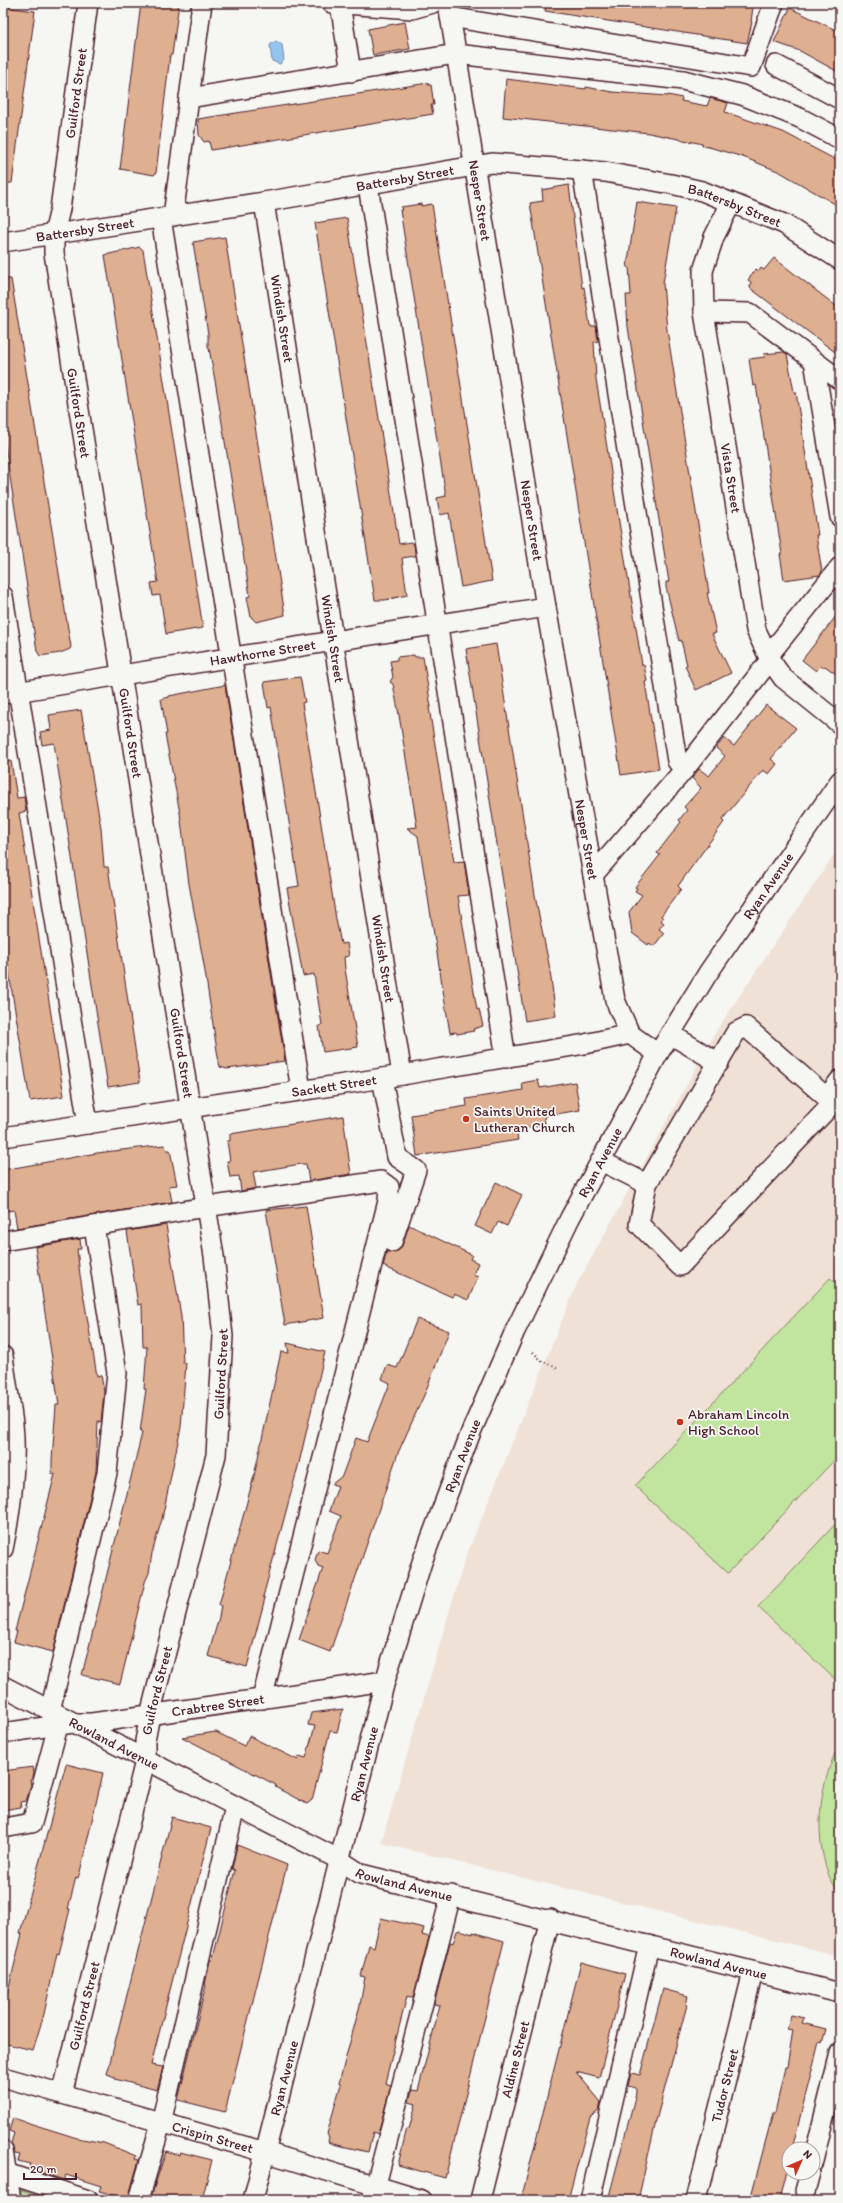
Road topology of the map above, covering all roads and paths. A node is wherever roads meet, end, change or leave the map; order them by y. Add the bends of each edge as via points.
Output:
1 (88, 3) edge
2 (202, 3) edge
3 (433, 3) edge
4 (774, 3) edge
5 (336, 4) edge
6 (449, 10) edge
7 (456, 54) junction
8 (776, 65) dead end
9 (351, 72) junction
10 (189, 98) junction
11 (840, 100) edge
12 (840, 138) edge
13 (475, 167) junction
14 (582, 170) junction
15 (368, 185) junction
16 (264, 202) junction
17 (731, 202) junction
18 (167, 217) junction
19 (54, 234) junction
20 (3, 242) edge
21 (840, 260) edge
22 (704, 312) junction
23 (814, 361) junction
24 (840, 380) edge
25 (840, 517) edge
26 (840, 567) edge
27 (3, 596) edge
28 (546, 607) junction
29 (438, 624) junction
30 (333, 641) junction
31 (231, 657) junction
32 (769, 658) junction
33 (121, 674) junction
34 (10, 692) edge
35 (840, 724) edge
36 (684, 770) junction
37 (840, 781) edge
38 (592, 875) junction
39 (630, 1034) junction
40 (670, 1034) junction
41 (658, 1054) junction
42 (506, 1058) junction
43 (719, 1063) junction
44 (402, 1075) junction
45 (382, 1078) junction
46 (840, 1080) edge
47 (302, 1090) junction
48 (827, 1097) junction
49 (190, 1107) junction
50 (88, 1124) junction
51 (3, 1137) edge
52 (600, 1161) junction
53 (647, 1184) junction
54 (206, 1207) junction
55 (94, 1226) junction
56 (3, 1241) edge
57 (392, 1242) dead end
58 (533, 1352) dead end
59 (3, 1356) edge
60 (558, 1368) dead end
61 (3, 1549) edge
62 (385, 1681) junction
63 (3, 1686) edge
64 (262, 1699) junction
65 (150, 1715) junction
66 (60, 1720) junction
67 (3, 1733) edge
68 (145, 1761) junction
69 (235, 1807) junction
70 (3, 1828) edge
71 (338, 1859) junction
72 (450, 1895) junction
73 (550, 1919) junction
74 (648, 1945) junction
75 (753, 1972) junction
76 (840, 1993) edge
77 (840, 2053) edge
78 (3, 2077) edge
79 (62, 2094) junction
80 (161, 2123) junction
81 (818, 2141) edge
82 (3, 2151) edge
83 (265, 2152) junction
84 (6, 2172) junction
85 (808, 2181) edge
86 (805, 2191) dead end
87 (374, 2193) edge
88 (10, 2200) edge
89 (88, 2200) edge
90 (139, 2200) edge
91 (253, 2200) edge
92 (422, 2200) edge
93 (480, 2200) edge
94 (590, 2200) edge
95 (696, 2200) edge

1 - 19 street, Guilford Street via 60,209
2 - 10 street
3 - 5 street via 412,9
4 - 6 street via 751,67
5 - 9 street
6 - 7 street, Nesper Street
7 - 9 street
7 - 12 street via 683,80 742,95 800,118
7 - 13 street, Nesper Street
8 - 11 street
9 - 10 street
10 - 18 street
13 - 14 street, Battersby Street via 492,163
13 - 15 street, Battersby Street
13 - 28 street, Nesper Street
14 - 17 street, Battersby Street via 671,184 702,191
14 - 36 street via 677,761
15 - 16 street, Battersby Street
15 - 29 street
16 - 18 street, Battersby Street
16 - 30 street, Windish Street
17 - 21 street, Battersby Street via 784,224
17 - 22 street, Vista Street via 714,237 703,271
18 - 19 street, Battersby Street
18 - 31 street
19 - 20 street, Battersby Street
19 - 33 street, Guilford Street via 54,253
22 - 23 street via 750,313
22 - 32 street, Vista Street via 756,630
23 - 24 street
23 - 25 street
26 - 32 street
27 - 34 street
28 - 29 street, Hawthorne Street
28 - 38 street, Nesper Street
29 - 30 street, Hawthorne Street
29 - 42 street
30 - 31 street, Hawthorne Street
30 - 44 street, Windish Street
31 - 33 street, Hawthorne Street
31 - 47 street
32 - 35 street, Vista Street via 784,678
32 - 36 street
33 - 34 street, Hawthorne Street
33 - 49 street, Guilford Street
34 - 50 street
36 - 38 street
37 - 40 street, Ryan Avenue via 739,927
38 - 39 street, Nesper Street via 615,1000
39 - 41 street
39 - 42 street, Sackett Street
40 - 41 street, Ryan Avenue
40 - 43 street
41 - 52 street, Ryan Avenue
42 - 44 street, Sackett Street
43 - 48 street via 736,1032 746,1027
43 - 53 street
44 - 45 street, Sackett Street
45 - 47 street, Sackett Street
45 - 57 street via 397,1157 416,1170
46 - 48 street
47 - 49 street, Sackett Street
48 - 53 street via 833,1103 680,1266 639,1224
49 - 50 street, Sackett Street
49 - 54 street, Guilford Street
50 - 51 street, Sackett Street
52 - 53 street
52 - 62 street, Ryan Avenue via 515,1331 471,1432 422,1562
54 - 55 street
54 - 64 street via 381,1181 389,1187 388,1201
54 - 65 street, Guilford Street via 223,1336 216,1455
55 - 56 street
55 - 66 street via 117,1373 107,1473
58 - 60 path via 542,1361
59 - 61 street via 13,1425 12,1479
62 - 64 street, Crabtree Street
62 - 71 street, Ryan Avenue
63 - 66 street, Rowland Avenue
64 - 65 street, Crabtree Street
65 - 66 street, Crabtree Street via 92,1723
65 - 68 street, Guilford Street via 145,1741
66 - 67 street, Crabtree Street
66 - 68 street, Rowland Avenue
66 - 70 street via 32,1823
68 - 69 street, Rowland Avenue
68 - 79 street, Guilford Street
69 - 71 street, Rowland Avenue
69 - 80 street
71 - 72 street, Rowland Avenue via 361,1874
71 - 83 street, Ryan Avenue
72 - 73 street, Rowland Avenue
72 - 87 street
73 - 74 street, Rowland Avenue
73 - 93 street, Aldine Street
74 - 75 street, Rowland Avenue
74 - 94 street
75 - 76 street, Rowland Avenue
75 - 95 street, Tudor Street
77 - 81 street
78 - 79 street, Crispin Street
79 - 80 street, Crispin Street
80 - 83 street, Crispin Street
80 - 90 street
82 - 84 street
83 - 87 street, Crispin Street
83 - 91 street, Ryan Avenue
84 - 88 street
84 - 89 street
85 - 86 street
87 - 92 street, Crispin Street

